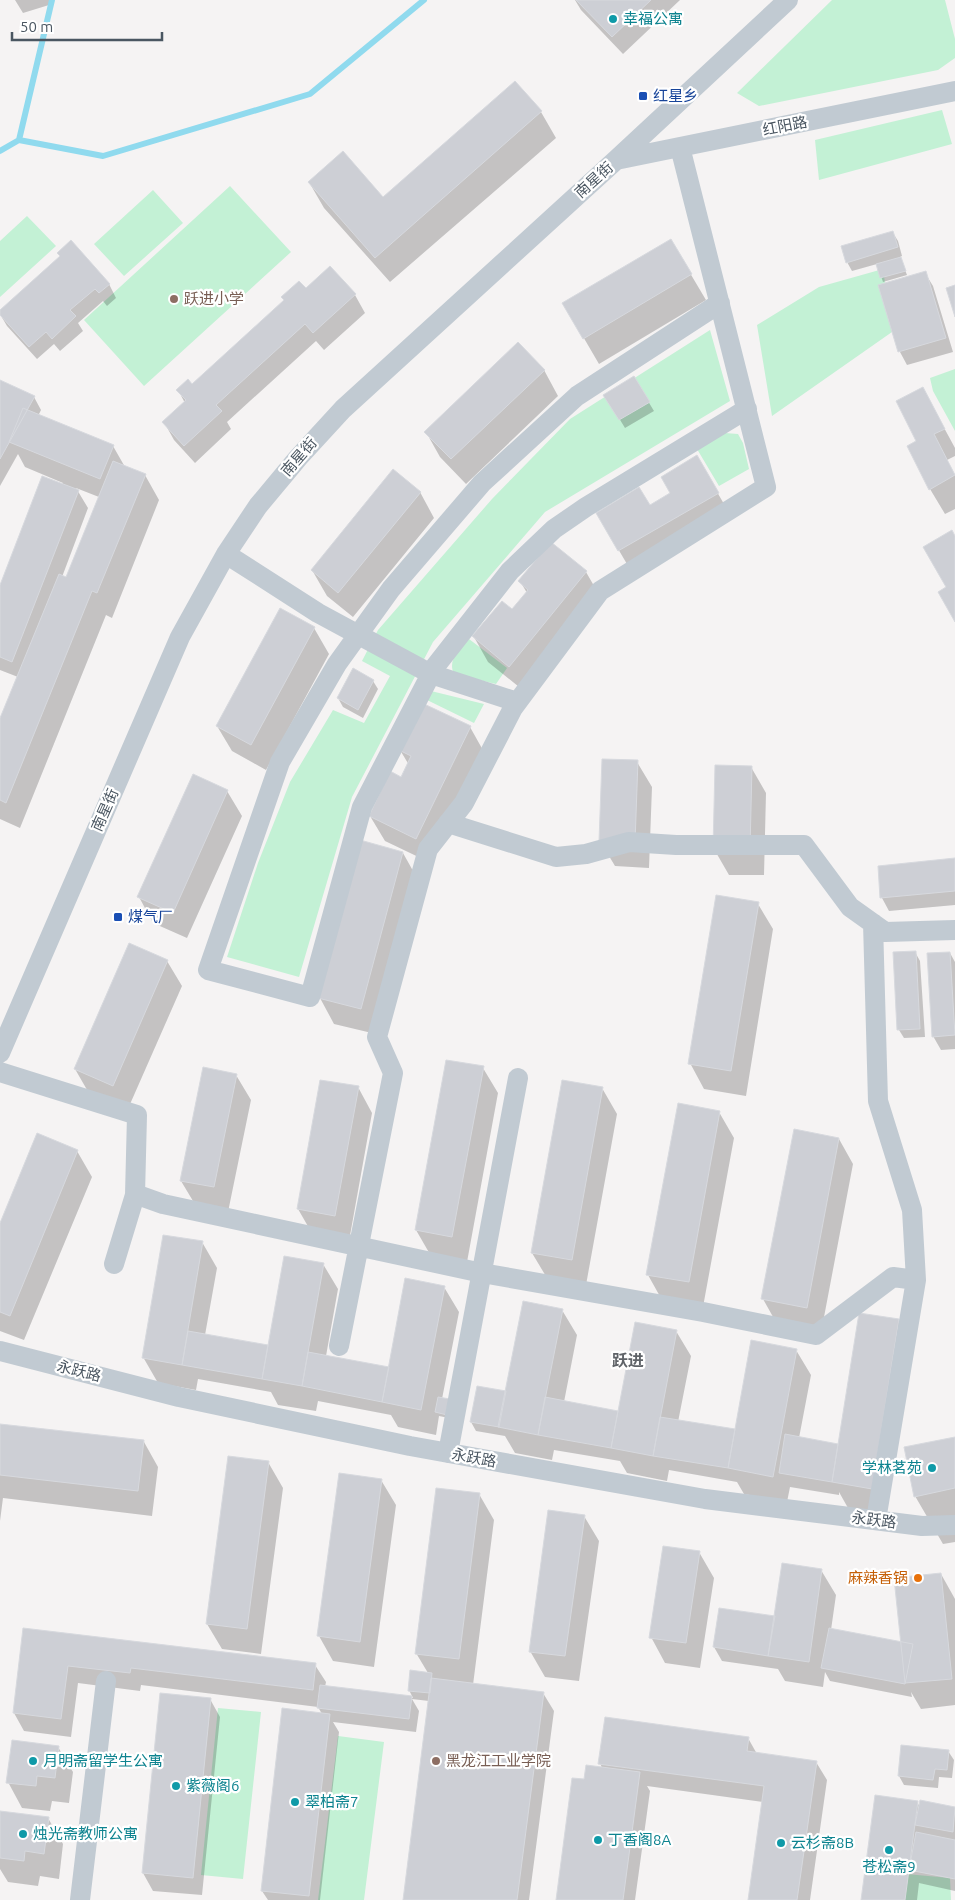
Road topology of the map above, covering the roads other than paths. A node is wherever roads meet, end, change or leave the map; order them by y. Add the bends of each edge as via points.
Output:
1 (788, 0) edge
2 (955, 91) edge
3 (680, 147) junction
4 (616, 160) junction
5 (720, 303) junction
6 (747, 409) junction
7 (226, 554) junction
8 (358, 635) junction
9 (431, 674) junction
10 (517, 702) junction
11 (448, 823) junction
12 (873, 923) junction
13 (955, 930) edge
14 (0, 1053) edge
15 (0, 1072) edge
16 (518, 1078) dead end
17 (135, 1194) junction
18 (359, 1246) junction
19 (114, 1264) dead end
20 (482, 1273) junction
21 (916, 1280) junction
22 (339, 1346) dead end
23 (0, 1351) edge
24 (448, 1453) junction
25 (876, 1520) junction
26 (955, 1525) edge
27 (106, 1681) dead end
28 (80, 1900) edge

1 - 4 street, 南星街
2 - 3 street, 红阳路
3 - 4 street, 红阳路
3 - 5 street
4 - 7 street, 南星街 via 342,409 258,506
5 - 6 street
5 - 8 street via 577,396 489,476 391,589
6 - 9 street via 554,529 510,571
6 - 10 street via 766,487 600,591
7 - 8 street
7 - 14 street, 南星街 via 180,637
8 - 9 street
8 - 9 street via 337,664 280,762 208,970 310,997 362,806
9 - 10 street
10 - 11 street via 464,803
11 - 12 street via 556,857 586,854 629,842 804,844 850,907
11 - 18 street via 428,849 377,1037 393,1073
12 - 13 street via 885,932
12 - 21 street via 878,1100 912,1210
15 - 17 street via 137,1115
16 - 20 street
17 - 18 street via 163,1204
17 - 19 street
18 - 20 street
18 - 22 street
20 - 21 street via 816,1335 893,1277
20 - 24 street
21 - 25 street
23 - 24 street, 永跃路 via 179,1397
24 - 25 street, 永跃路 via 705,1499
25 - 26 street, 永跃路 via 922,1526
27 - 28 street

